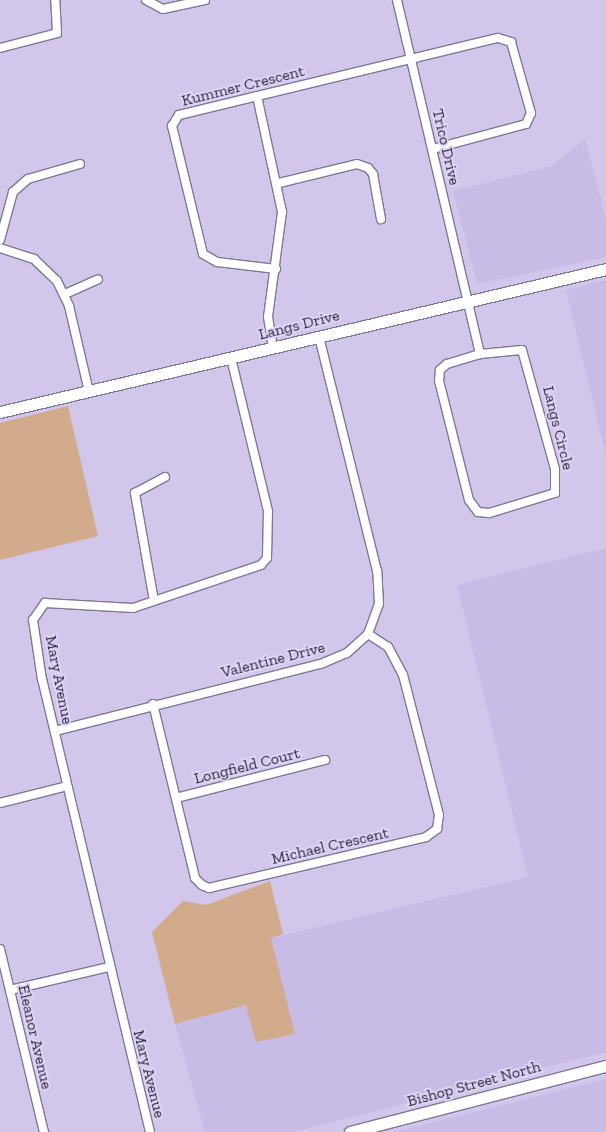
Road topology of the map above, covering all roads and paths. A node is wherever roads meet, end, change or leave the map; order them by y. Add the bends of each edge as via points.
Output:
1 (54, 0) edge
2 (146, 0) edge
3 (205, 0) edge
4 (397, 0) edge
5 (0, 48) edge
6 (411, 59) junction
7 (257, 96) junction
8 (432, 149) junction
9 (80, 164) dead end
10 (279, 183) junction
11 (382, 219) dead end
12 (0, 240) edge
13 (0, 248) edge
14 (606, 269) edge
15 (276, 270) junction
16 (98, 279) dead end
17 (64, 294) junction
18 (468, 301) junction
19 (319, 337) junction
20 (273, 348) junction
21 (480, 354) junction
22 (231, 358) junction
23 (89, 392) junction
24 (0, 412) edge
25 (165, 477) dead end
26 (154, 601) junction
27 (368, 634) junction
28 (153, 704) junction
29 (54, 731) junction
30 (326, 760) dead end
31 (67, 786) junction
32 (176, 798) junction
33 (0, 802) edge
34 (0, 949) edge
35 (109, 967) junction
36 (10, 990) junction
37 (606, 1066) edge
38 (44, 1132) edge
39 (150, 1132) edge
40 (350, 1132) edge

1 - 5 street via 57,33
2 - 3 street via 163,10
4 - 6 street, Trico Drive
6 - 7 street, Kummer Crescent
6 - 8 street, Trico Drive
6 - 8 street, Kummer Crescent via 506,39 515,47 529,119 520,128
7 - 10 street
7 - 15 street, Kummer Crescent via 183,114 172,126 203,254 217,262
8 - 18 street, Trico Drive
9 - 12 street via 28,179 13,192
10 - 11 street via 357,164 373,174
10 - 15 street via 282,226
13 - 17 street via 34,259
14 - 18 street, Langs Drive
15 - 20 street via 268,317
16 - 17 street
17 - 23 street
18 - 19 street, Langs Drive
18 - 21 street
19 - 20 street, Langs Drive
19 - 27 street, Valentine Drive via 377,571 379,604
20 - 22 street, Langs Drive
21 - 21 street, Langs Circle via 447,364 440,370 439,381 469,500 478,512 489,513 548,497 555,493 558,482 522,350
22 - 23 street, Langs Drive
22 - 26 street, Mary Avenue via 268,511 267,558 261,565
23 - 24 street, Langs Drive
25 - 26 street via 135,493
26 - 29 street, Mary Avenue via 113,609 53,602 38,610 33,620
27 - 28 street, Valentine Drive via 347,653 323,663
27 - 32 street, Michael Crescent via 388,648 403,675 439,815 432,834 210,888 195,878
28 - 29 street, Valentine Drive
28 - 32 street, Michael Crescent
29 - 31 street, Mary Avenue
30 - 32 street, Longfield Court
31 - 33 street
31 - 35 street, Mary Avenue
34 - 36 street, Eleanor Avenue
35 - 36 street
35 - 39 street, Mary Avenue
36 - 38 street, Eleanor Avenue
37 - 40 street, Bishop Street North

